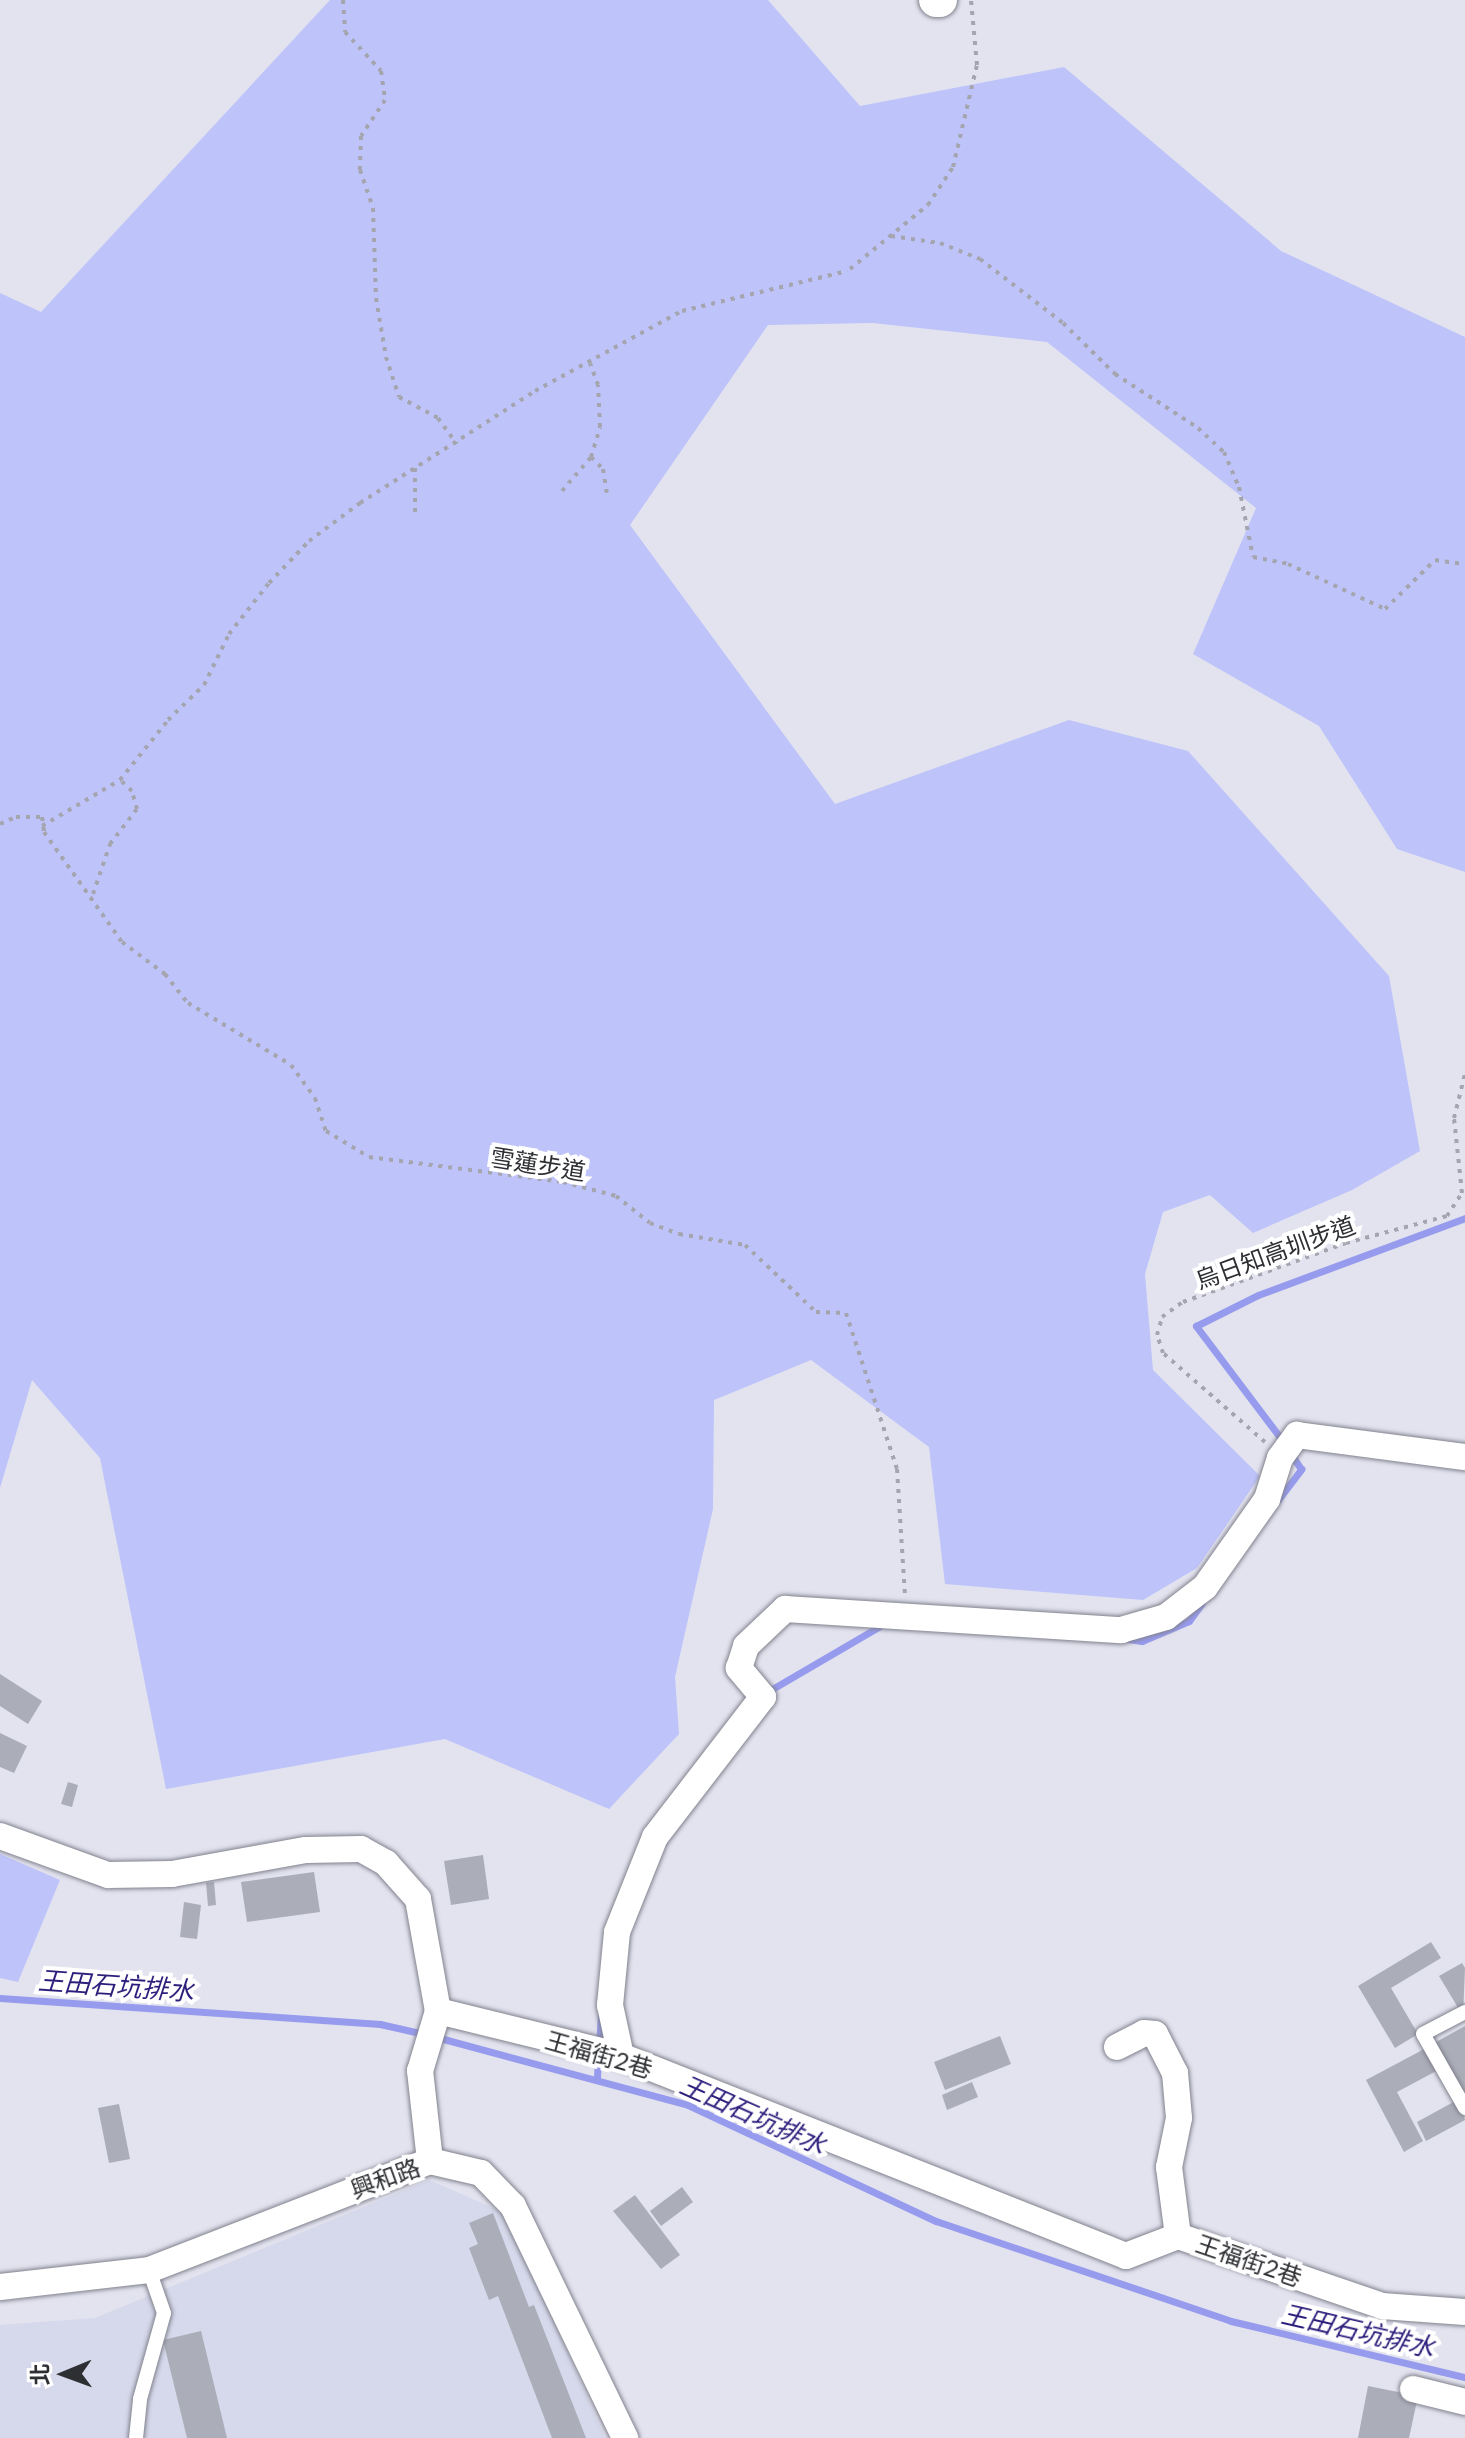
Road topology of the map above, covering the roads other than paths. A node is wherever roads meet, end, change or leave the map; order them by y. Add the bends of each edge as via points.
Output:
1 (1465, 1457) edge
2 (0, 1836) edge
3 (438, 2011) junction
4 (1465, 2012) edge
5 (1117, 2047) dead end
6 (606, 2052) junction
7 (1465, 2108) edge
8 (430, 2161) junction
9 (1178, 2236) junction
10 (149, 2270) junction
11 (0, 2287) edge
12 (1465, 2312) edge
13 (1413, 2389) dead end
14 (1465, 2402) edge
15 (136, 2438) edge
16 (625, 2438) edge

1 - 6 street via 1297,1435 1280,1458 1267,1499 1205,1587 1166,1617 1121,1630 785,1609 746,1646 739,1668 763,1697 655,1837 617,1932
2 - 3 street via 108,1875 172,1874 306,1850 361,1849 386,1863 418,1899
3 - 6 street, 王福街2巷
3 - 8 street via 420,2071
4 - 7 lane via 1423,2034
5 - 9 street via 1144,2033 1155,2034 1175,2073 1179,2118 1169,2167
6 - 9 street, 王福街2巷 via 1126,2256
8 - 10 street, 興和路
8 - 16 street, 興和路 via 481,2173 513,2206
9 - 12 street, 王福街2巷 via 1382,2306
10 - 11 street, 興和路
10 - 15 lane via 164,2313 140,2399
13 - 14 street

